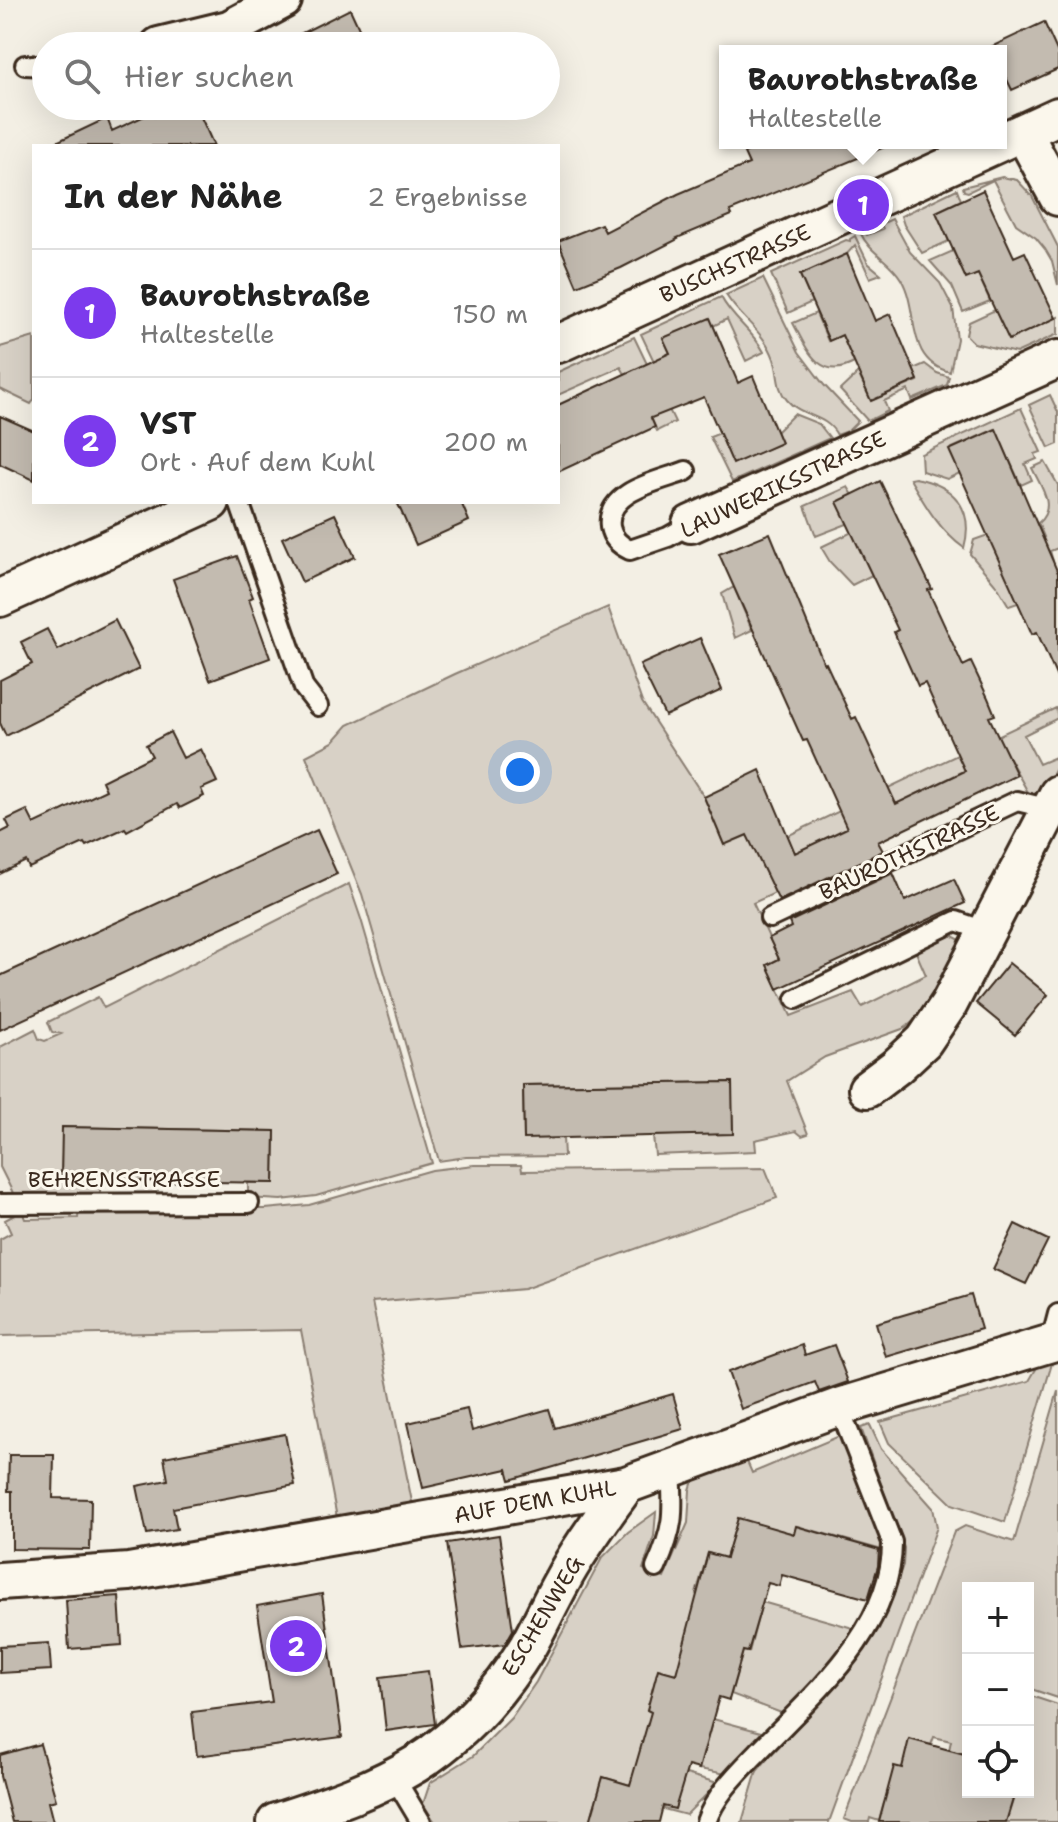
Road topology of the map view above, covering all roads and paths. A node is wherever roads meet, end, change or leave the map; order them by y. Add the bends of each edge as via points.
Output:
1 (283, 0) edge
2 (217, 32) edge
3 (25, 65) dead end
4 (32, 65) edge
5 (1058, 116) edge
6 (1008, 139) edge
7 (986, 149) edge
8 (1058, 197) edge
9 (560, 343) edge
10 (1058, 359) edge
11 (686, 471) dead end
12 (207, 504) edge
13 (240, 504) edge
14 (691, 524) joint
15 (0, 598) edge
16 (318, 706) dead end
17 (1054, 801) edge
18 (770, 918) dead end
19 (985, 931) junction
20 (796, 999) dead end
21 (867, 1089) dead end
22 (249, 1203) dead end
23 (0, 1204) edge
24 (1056, 1332) edge
25 (839, 1407) junction
26 (671, 1470) junction
27 (626, 1485) junction
28 (656, 1568) dead end
29 (0, 1581) edge
30 (394, 1777) junction
31 (276, 1822) edge
32 (421, 1822) edge
33 (706, 1822) edge

1 - 2 street
3 - 4 lane
5 - 6 street, BUSCHSTRASSE
6 - 8 street
7 - 9 street, BUSCHSTRASSE
10 - 14 street, LAUWERIKSSTRASSE
11 - 14 lane, LAUWERIKSSTRASSE via 623,495 609,520 612,535 630,550
12 - 15 street
13 - 16 lane via 304,688
17 - 18 lane, BAUROTHSTRASSE via 1017,801
17 - 19 street, BAUROTHSTRASSE
19 - 20 lane via 956,921
19 - 21 street, BAUROTHSTRASSE via 924,1041
22 - 23 lane, BEHRENSSTRASSE
24 - 25 street, AUF DEM KUHL
25 - 26 street, AUF DEM KUHL
25 - 33 lane via 892,1542 881,1597 869,1626 730,1782
26 - 27 street, AUF DEM KUHL
26 - 28 lane via 671,1535
27 - 29 street, AUF DEM KUHL via 129,1572
27 - 30 street, ESCHENWEG via 491,1699 454,1735
30 - 31 street, ESCHENWEG
30 - 32 lane

